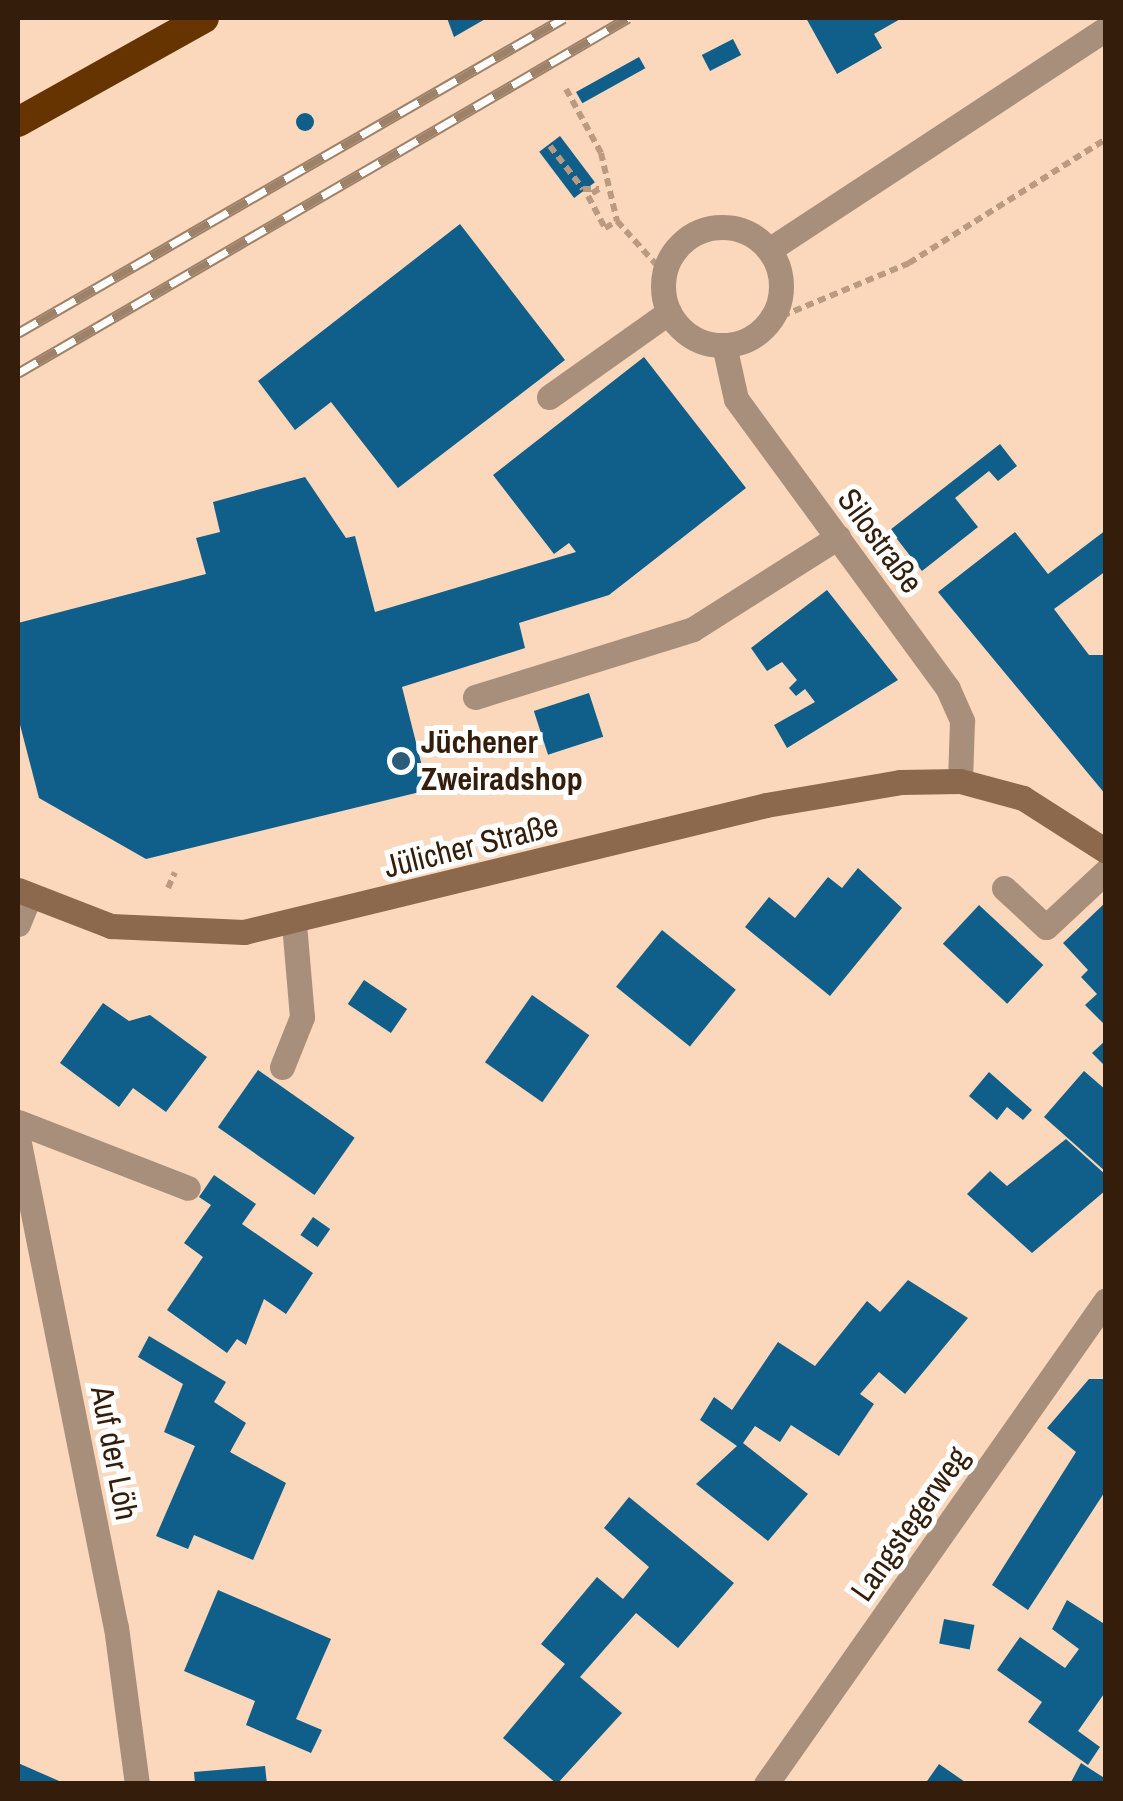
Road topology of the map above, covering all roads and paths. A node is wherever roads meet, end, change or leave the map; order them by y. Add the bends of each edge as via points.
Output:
1 (204, 18) edge
2 (1106, 29) edge
3 (566, 89) dead end
4 (18, 122) edge
5 (1106, 139) edge
6 (550, 146) dead end
7 (616, 221) junction
8 (769, 250) junction
9 (664, 273) junction
10 (669, 312) junction
11 (770, 321) junction
12 (724, 345) junction
13 (549, 398) dead end
14 (838, 538) junction
15 (475, 697) dead end
16 (960, 781) junction
17 (1106, 851) edge
18 (1106, 871) edge
19 (175, 872) dead end
20 (168, 888) dead end
21 (1004, 888) dead end
22 (24, 894) edge
23 (18, 924) edge
24 (294, 924) junction
25 (282, 1067) dead end
26 (18, 1122) edge
27 (18, 1138) edge
28 (188, 1188) dead end
29 (1106, 1300) edge
30 (137, 1784) edge
31 (766, 1784) edge

1 - 4 highway
2 - 8 street
3 - 7 path via 601,153
5 - 11 path via 898,269
6 - 7 path via 583,189 599,189 588,196 605,228
7 - 9 path
8 - 9 street via 742,230 705,229 676,248
8 - 11 street via 781,293
9 - 10 street
10 - 12 street via 694,339
10 - 13 street via 640,324
11 - 12 street
12 - 14 street, Silostraße via 736,399
14 - 15 street via 693,628
14 - 16 street, Silostraße via 948,688 962,721
16 - 17 street, Jülicher Straße via 1040,806
16 - 24 street, Jülicher Straße via 804,797
18 - 21 street via 1046,926
19 - 20 path
22 - 23 street
22 - 24 street, Jülicher Straße via 147,932
24 - 25 street via 302,1017
26 - 28 street
27 - 30 street, Auf der Löh via 116,1627
29 - 31 street, Langstegerweg

